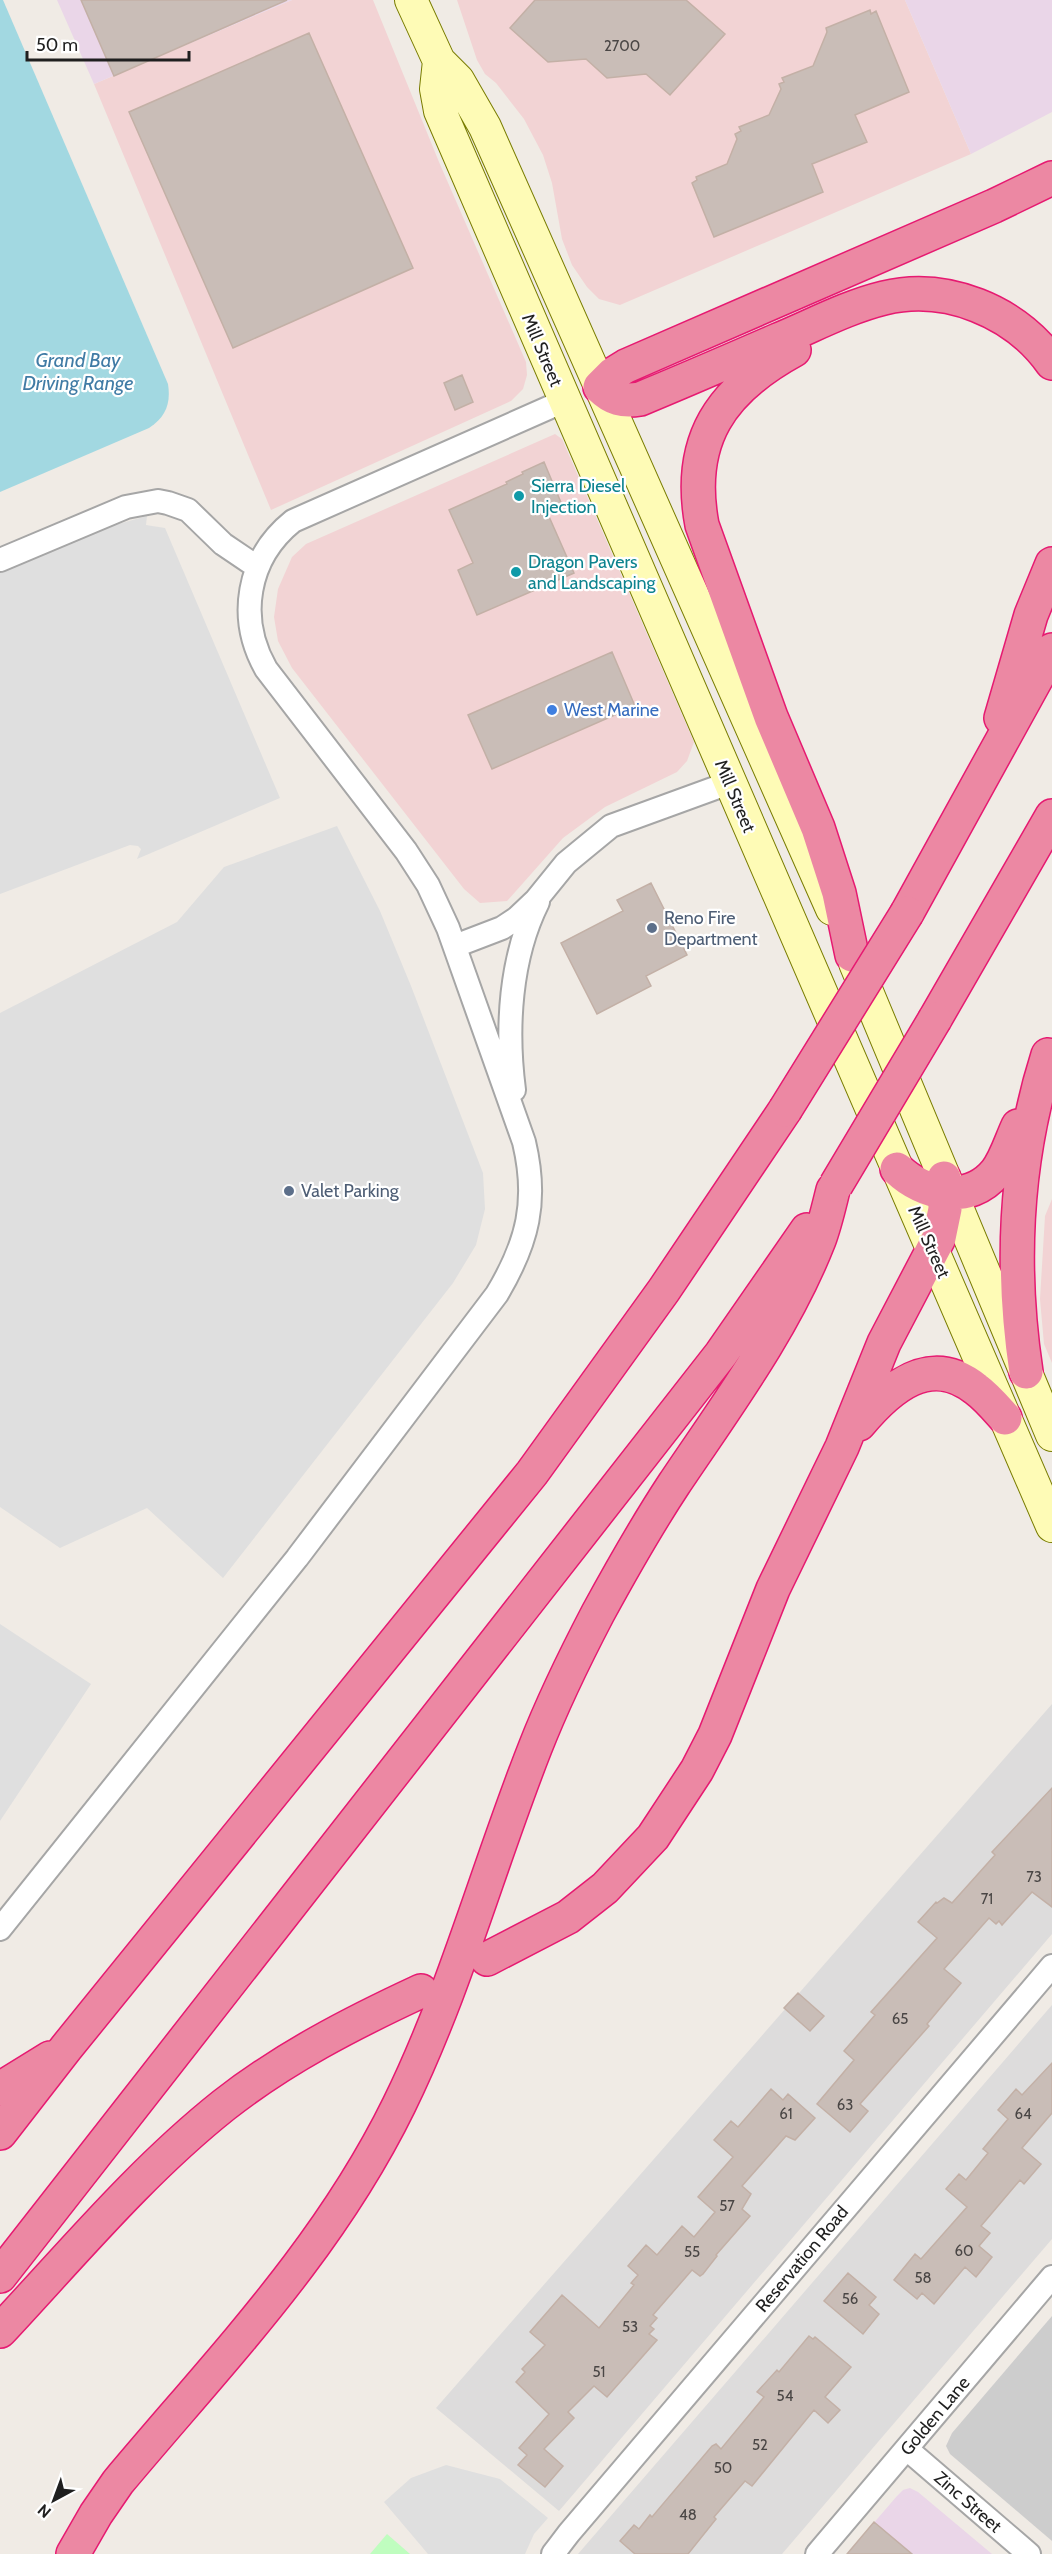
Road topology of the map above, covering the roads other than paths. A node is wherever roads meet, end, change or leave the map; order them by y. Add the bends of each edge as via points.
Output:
1 (411, 0) edge
2 (439, 61) junction
3 (1052, 178) edge
4 (863, 304) junction
5 (1052, 363) edge
6 (600, 387) junction
7 (564, 401) junction
8 (0, 560) edge
9 (1052, 564) edge
10 (257, 567) junction
11 (1052, 650) edge
12 (729, 783) junction
13 (1052, 816) edge
14 (961, 817) junction
15 (554, 876) junction
16 (455, 946) junction
17 (852, 955) junction
18 (1050, 1050) edge
19 (524, 1142) junction
20 (897, 1169) junction
21 (835, 1187) junction
22 (946, 1188) junction
23 (933, 1252) junction
24 (1026, 1372) junction
25 (1005, 1418) junction
26 (1052, 1435) edge
27 (842, 1447) junction
28 (1052, 1526) edge
29 (0, 1929) edge
30 (487, 1959) dead end
31 (1052, 1966) edge
32 (421, 1991) dead end
33 (66, 2048) junction
34 (0, 2089) edge
35 (0, 2133) edge
36 (0, 2276) edge
37 (1052, 2277) edge
38 (0, 2331) edge
39 (908, 2450) junction
40 (73, 2554) edge
41 (554, 2554) edge
42 (817, 2554) edge
43 (1029, 2554) edge

1 - 2 main road, Mill Street
2 - 6 main road, Mill Street via 464,88 485,127
2 - 7 main road, Mill Street via 436,89 440,111
3 - 6 highway via 626,366
4 - 5 highway via 907,294 952,297 973,303 1024,333
4 - 6 highway via 640,399 620,400
4 - 17 highway via 761,371 730,399 717,415 702,450 697,487 702,525 739,630 830,862
6 - 7 main road
6 - 17 main road, Mill Street
7 - 10 street via 293,521 273,540
7 - 12 main road, Mill Street
8 - 10 street via 126,507 158,501 188,510 223,544
9 - 14 highway via 1028,626 989,752
10 - 16 street via 249,624 258,655 417,868
11 - 14 highway
12 - 15 street via 611,826
12 - 20 main road, Mill Street
13 - 21 highway, bridge
14 - 33 highway, bridge via 907,913 785,1110 664,1290 532,1473
15 - 16 street via 517,918
15 - 19 street via 525,934 515,981 511,1050
16 - 19 street
17 - 22 main road, Mill Street
18 - 22 highway via 1000,1167 978,1186
18 - 24 highway via 1029,1121 1017,1213 1016,1291
19 - 29 street via 531,1177 530,1214 518,1257 497,1294 297,1558
20 - 22 highway via 919,1186
20 - 23 main road, Mill Street
21 - 36 highway via 721,1354
21 - 40 highway via 821,1235 783,1316 721,1418 674,1485 573,1662 525,1775 433,2029 372,2155 287,2283 118,2482
22 - 23 highway via 942,1224
22 - 24 main road, Mill Street
23 - 25 main road, Mill Street
23 - 27 highway via 884,1342
24 - 26 main road, Mill Street
25 - 27 highway via 962,1380 941,1374 918,1376 905,1380 887,1394
25 - 28 main road, Mill Street
27 - 30 highway via 773,1589 715,1735 676,1805 638,1856 596,1896 568,1917
31 - 41 street, Reservation Road
32 - 38 highway via 292,2058 225,2104 158,2164
33 - 34 highway
33 - 35 highway
37 - 39 street, Golden Lane
39 - 42 street, Golden Lane
39 - 43 street, Zinc Street

